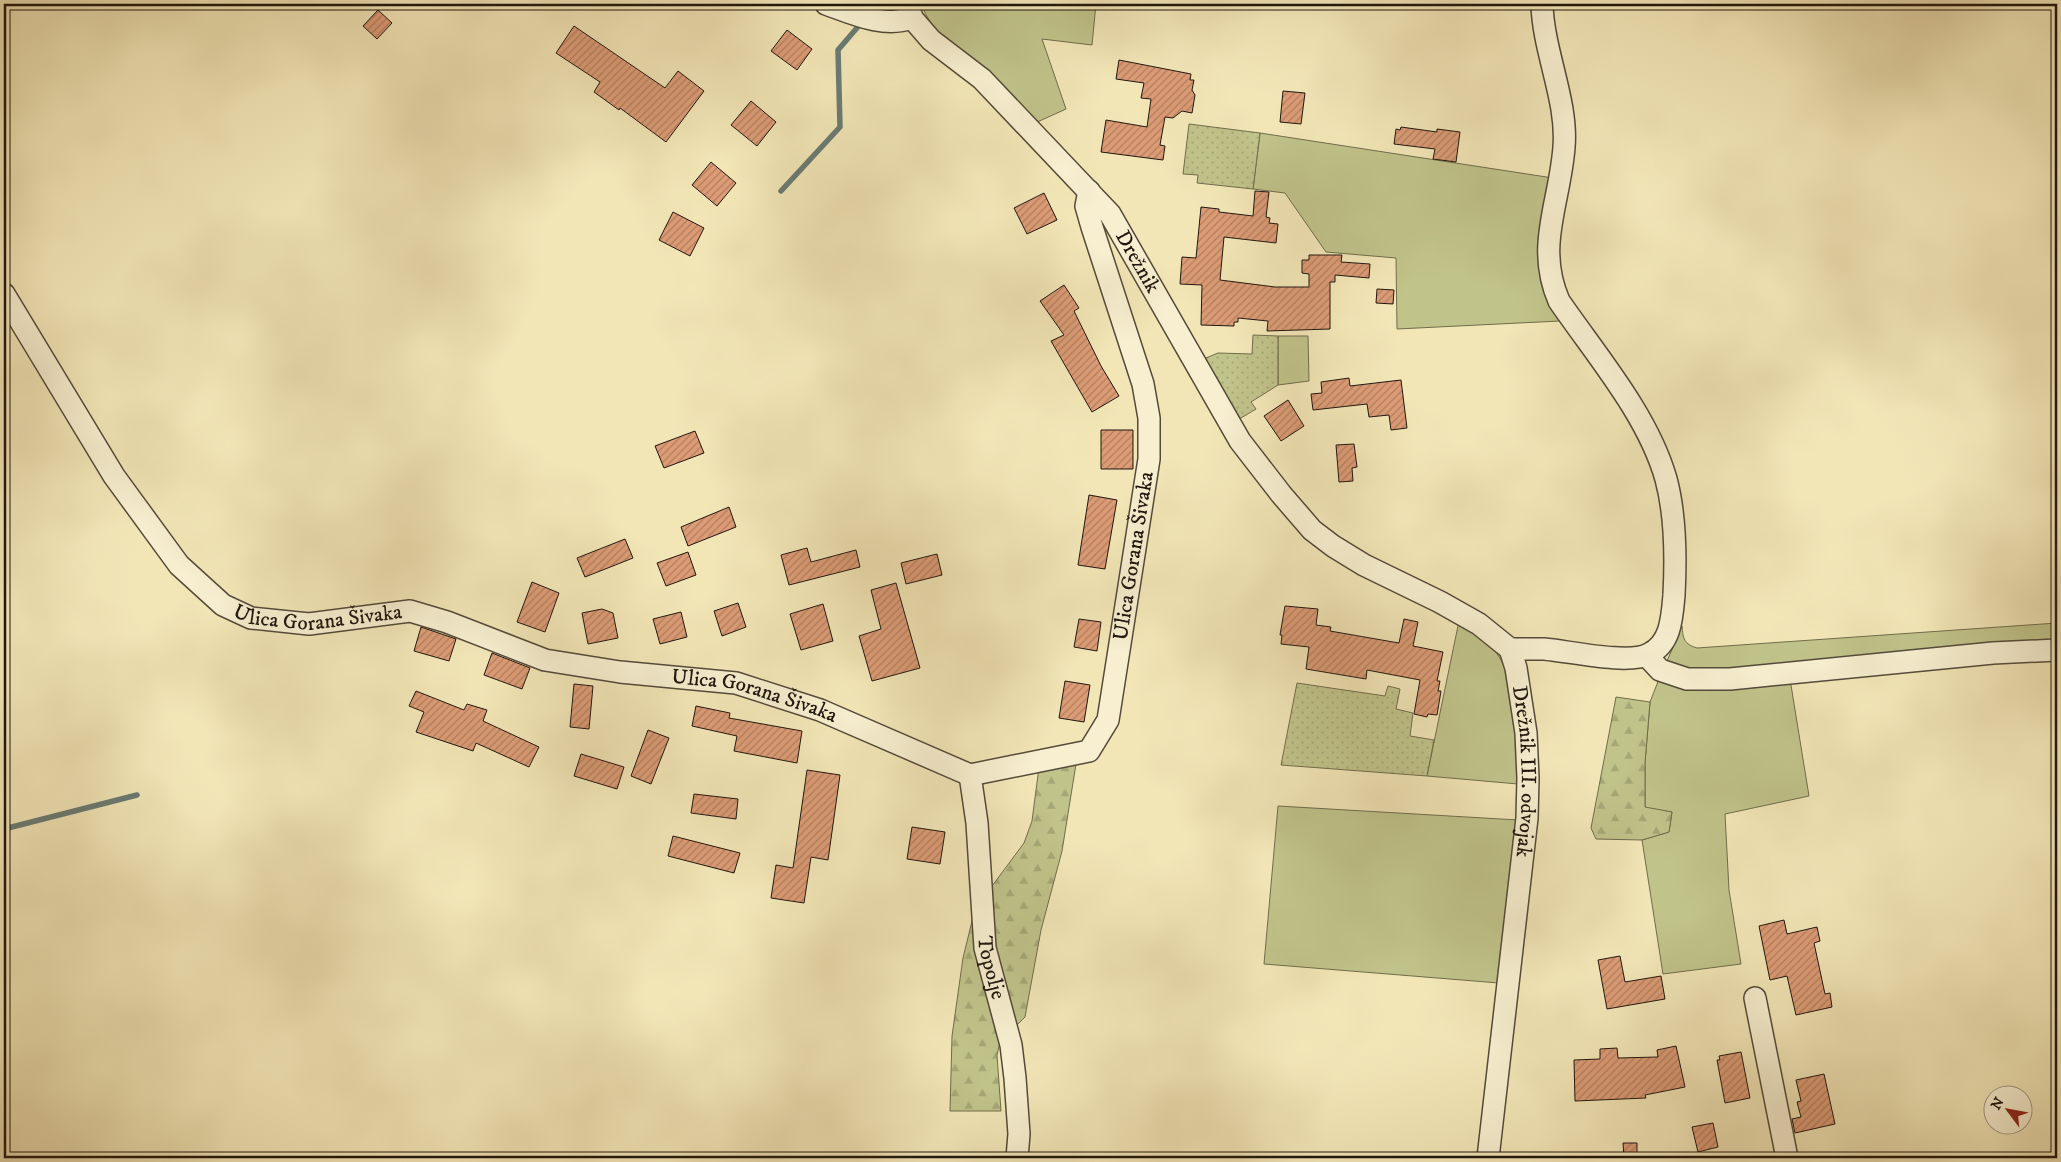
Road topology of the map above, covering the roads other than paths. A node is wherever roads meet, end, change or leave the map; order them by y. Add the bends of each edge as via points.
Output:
1 (826, 4) edge
2 (1542, 4) edge
3 (910, 11) edge
4 (1089, 191) junction
5 (4, 294) edge
6 (1510, 648) junction
7 (2057, 650) edge
8 (1647, 656) junction
9 (970, 775) junction
10 (1755, 998) dead end
11 (1017, 1158) edge
12 (1488, 1158) edge
13 (1787, 1158) edge

1 - 3 street via 873,20 890,22
2 - 8 street via 1542,22 1565,145 1548,247 1550,281 1559,301 1645,427 1666,478 1672,512 1676,564 1672,614 1666,638
3 - 4 street, Drežnik via 931,40 982,80
4 - 6 street, Drežnik via 1110,214 1240,441 1312,530 1333,546 1395,581 1479,624
4 - 9 street, Ulica Gorana Šivaka via 1086,206 1144,384 1149,418 1149,460 1108,720 1089,751
5 - 9 street, Ulica Gorana Šivaka via 114,476 179,565 223,605 251,618 309,624 410,611 545,660 620,672 736,682 820,710
6 - 8 street via 1632,658
6 - 12 street, Drežnik III. odvojak via 1526,734 1527,818
7 - 8 street via 1993,653 1721,679 1687,679 1660,670
9 - 11 street, Topolje via 977,822 985,948 1010,1045 1015,1078 1019,1134
10 - 13 street

